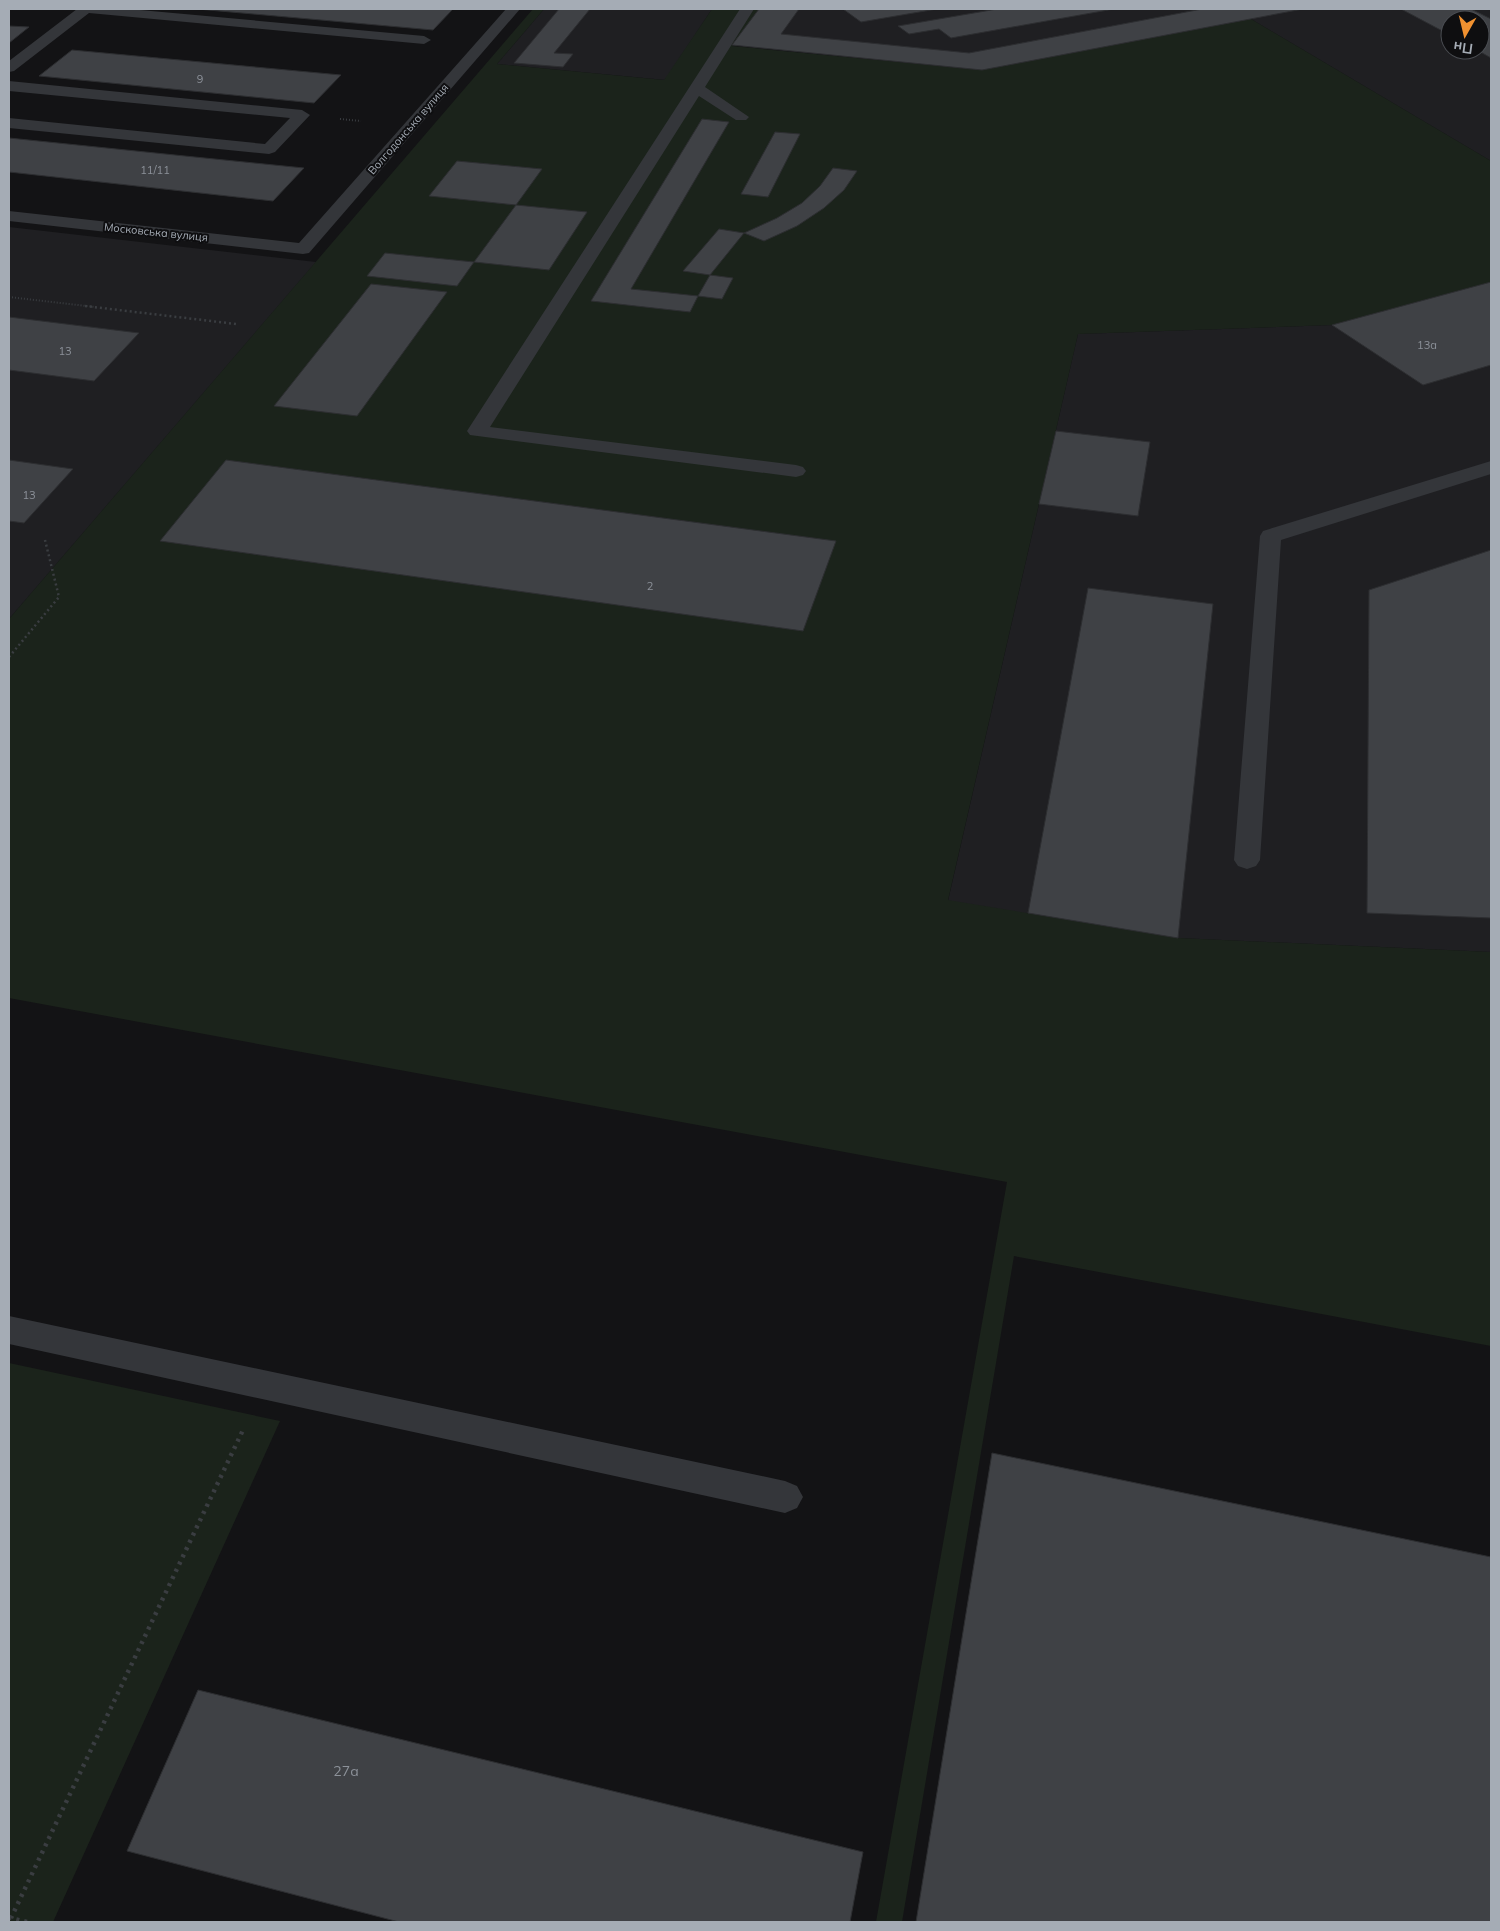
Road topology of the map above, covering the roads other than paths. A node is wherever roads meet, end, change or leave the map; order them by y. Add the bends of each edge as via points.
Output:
1 (86, 9) edge
2 (513, 9) edge
3 (747, 9) edge
4 (424, 40) dead end
5 (9, 68) edge
6 (9, 86) edge
7 (696, 88) junction
8 (741, 117) dead end
9 (9, 123) edge
10 (9, 216) edge
11 (303, 249) joint
12 (1491, 467) edge
13 (796, 471) dead end
14 (1247, 860) dead end
15 (9, 1330) edge
16 (785, 1496) dead end

1 - 4 street
1 - 5 street
2 - 11 street, Волгодонська вулиця
3 - 7 street
6 - 9 street via 302,115 269,149
7 - 8 street
7 - 13 street via 477,431
10 - 11 street, Московська вулиця
12 - 14 street via 1271,536
15 - 16 street

